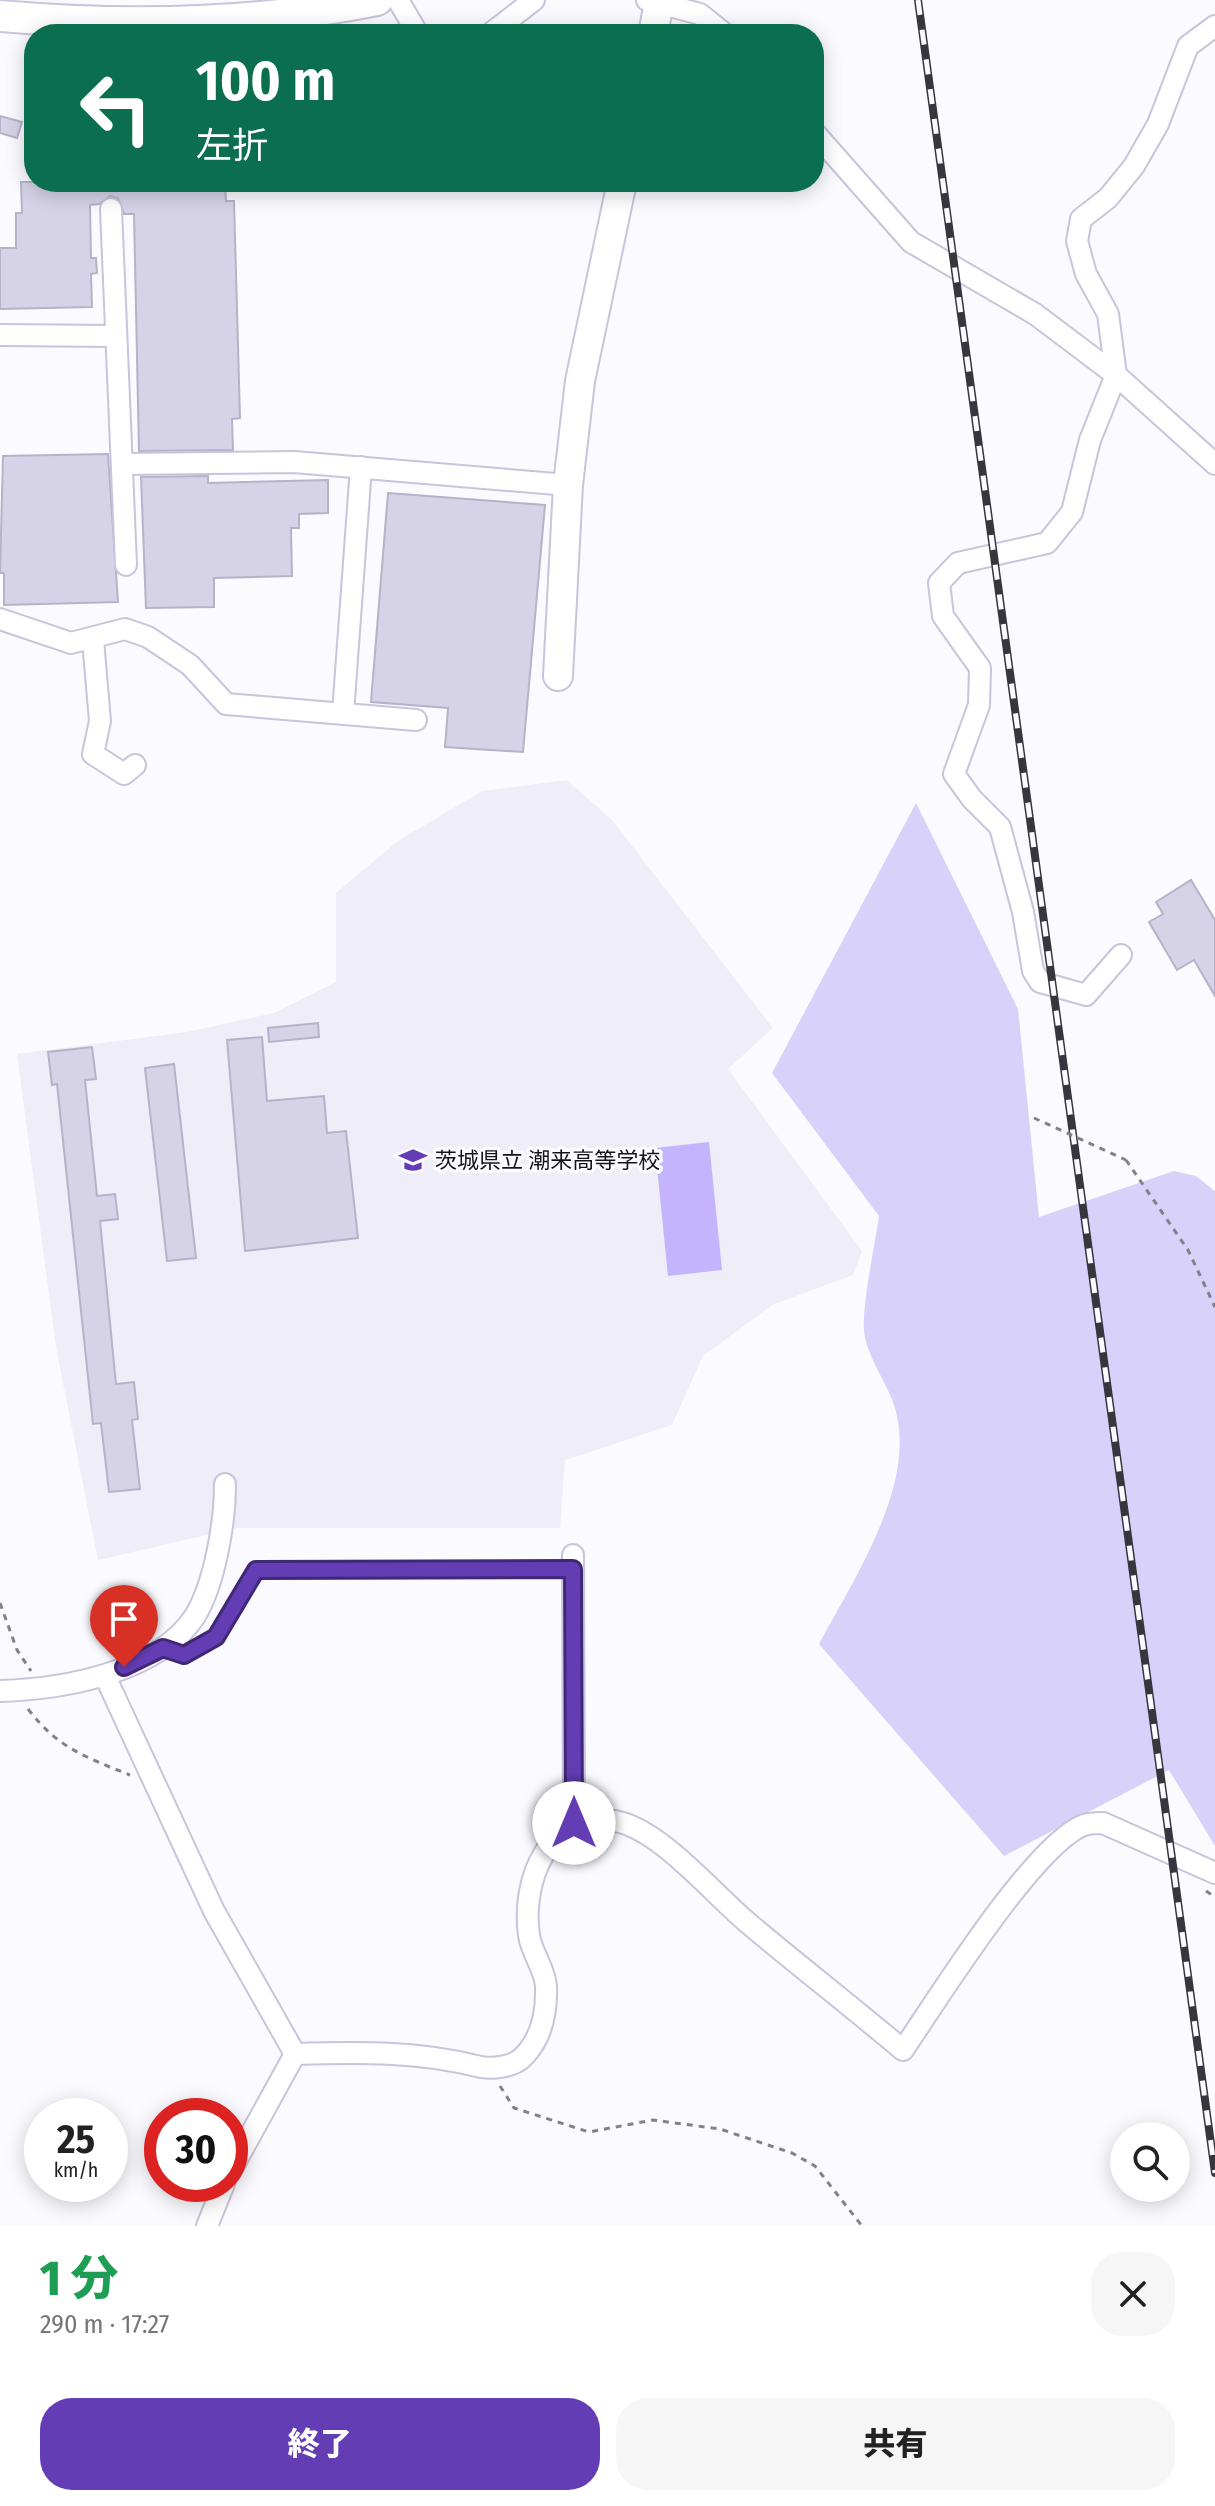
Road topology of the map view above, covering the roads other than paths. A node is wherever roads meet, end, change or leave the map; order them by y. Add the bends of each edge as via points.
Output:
1 (377, 0) edge
2 (398, 0) edge
3 (534, 0) edge
4 (653, 1) edge
5 (0, 16) edge
6 (412, 24) edge
7 (503, 24) edge
8 (653, 24) edge
9 (712, 24) edge
10 (1215, 26) edge
11 (824, 143) edge
12 (620, 192) edge
13 (111, 209) dead end
14 (0, 335) edge
15 (114, 336) junction
16 (1116, 375) junction
17 (124, 464) junction
18 (1215, 464) edge
19 (361, 467) junction
20 (568, 485) junction
21 (126, 565) dead end
22 (0, 619) edge
23 (93, 640) junction
24 (558, 676) dead end
25 (343, 713) junction
26 (416, 720) dead end
27 (135, 765) dead end
28 (1121, 955) dead end
29 (225, 1484) dead end
30 (573, 1562) joint
31 (163, 1648) junction
32 (105, 1676) junction
33 (7, 1691) edge
34 (574, 1823) junction
35 (1215, 1873) edge
36 (295, 2054) junction
37 (248, 2139) edge
38 (217, 2202) edge
39 (207, 2226) edge

1 - 5 main road via 183,22
2 - 6 street
3 - 7 street
4 - 8 street
4 - 9 street via 700,14
10 - 16 street via 1188,46 1158,124 1134,166 1108,198 1081,219 1077,241 1086,274 1108,314
11 - 16 street via 911,242 1035,314
12 - 20 street via 580,381
13 - 15 street
14 - 15 street
15 - 17 street
16 - 18 street
16 - 28 street via 1090,440 1072,512 1047,543 958,563 939,583 943,616 980,668 979,705 954,774 1000,827 1033,971 1040,982 1086,995
17 - 19 street via 294,462
17 - 21 street
19 - 20 street
19 - 25 street
20 - 24 street
22 - 23 street via 71,643
23 - 25 street via 125,629 148,637 190,665 226,704
23 - 27 street via 100,721 93,754 124,774
25 - 26 street
29 - 31 street via 213,1568 195,1616
30 - 31 lane via 256,1570 216,1637 184,1655
30 - 34 street
31 - 32 street
32 - 33 street
32 - 36 street via 214,1911
34 - 35 street via 628,1823 903,2050 1020,1882 1085,1824 1103,1823
34 - 36 street via 549,1843 526,1899 529,1938 546,1983 543,2027 521,2060 490,2069 390,2051
36 - 37 street
38 - 39 street

